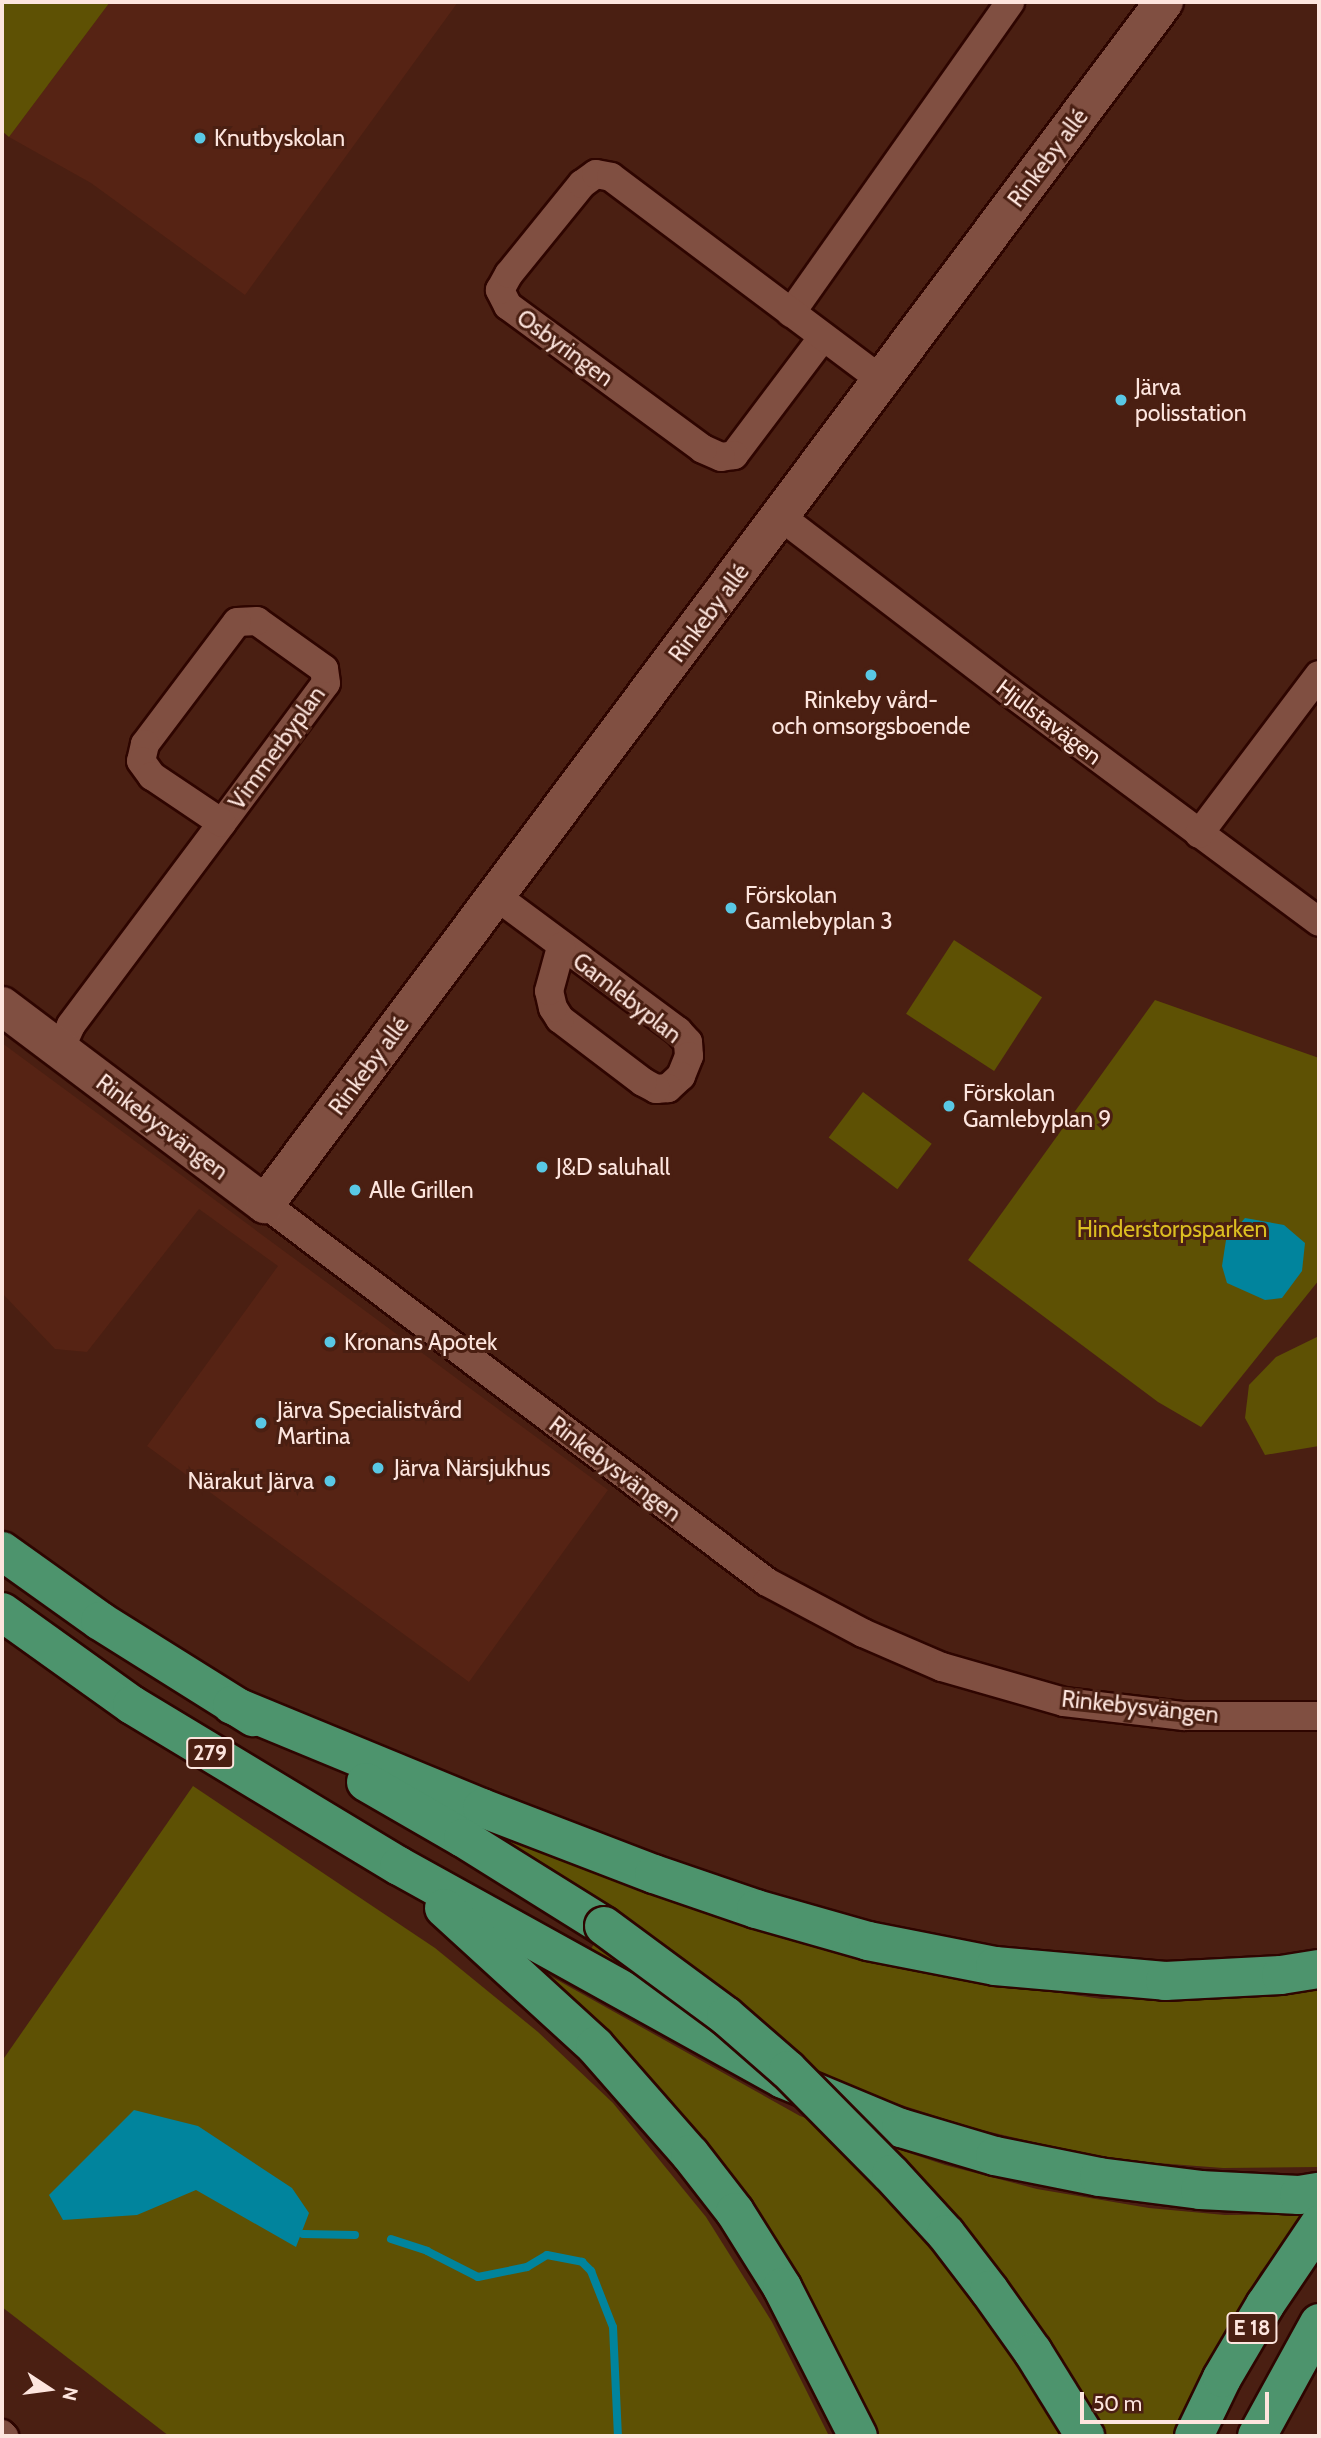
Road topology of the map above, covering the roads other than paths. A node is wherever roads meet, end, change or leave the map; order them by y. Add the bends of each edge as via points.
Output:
1 (1010, 2) edge
2 (1158, 11) edge
3 (791, 313) junction
4 (823, 337) junction
5 (881, 380) junction
6 (781, 517) junction
7 (1319, 675) edge
8 (222, 823) junction
9 (1199, 834) junction
10 (496, 896) junction
11 (1319, 922) edge
12 (561, 947) junction
13 (2, 1006) edge
14 (60, 1049) junction
15 (265, 1204) junction
16 (2, 1551) edge
17 (2, 1612) edge
18 (232, 1705) junction
19 (1319, 1716) edge
20 (399, 1866) junction
21 (1319, 1969) edge
22 (1319, 2192) edge
23 (1319, 2225) edge
24 (1319, 2323) edge
25 (858, 2436) edge
26 (1085, 2436) edge
27 (1194, 2436) edge
28 (1257, 2436) edge

1 - 3 street
2 - 5 street, Rinkeby allé
3 - 4 street, Osbyringen
3 - 4 street, Osbyringen via 611,177 596,174 582,184 500,290 508,306 721,457 734,455
4 - 5 street, Osbyringen
5 - 6 street, Rinkeby allé
6 - 9 street, Hjulstavägen
6 - 10 street, Rinkeby allé
7 - 9 street
8 - 8 street, Vimmerbyplan via 152,776 141,761 145,744 237,622 257,621 324,670 326,683
8 - 14 street, Vimmerbyplan via 71,1025
9 - 11 street, Hjulstavägen
10 - 12 street, Gamlebyplan
10 - 15 street, Rinkeby allé
12 - 12 street, Gamlebyplan via 688,1042 689,1056 681,1076 668,1088 656,1089 643,1082 560,1020 548,991
13 - 14 street, Rinkebysvängen
14 - 15 street, Rinkebysvängen
15 - 19 street, Rinkebysvängen via 768,1582 863,1633 942,1667 1064,1702 1184,1716
16 - 18 highway, 279
17 - 20 highway, 279 via 132,1705
18 - 21 highway via 654,1874 868,1941 995,1966 1165,1982
18 - 26 highway, 279, bridge via 463,1838 604,1926 726,2016 788,2070 946,2234 1033,2352
20 - 22 highway via 783,2079 901,2128 995,2156 1099,2178 1200,2190
20 - 25 highway via 595,2046 690,2154 735,2212 782,2287
23 - 27 highway, E 18 via 1259,2315
24 - 28 highway, E 18

